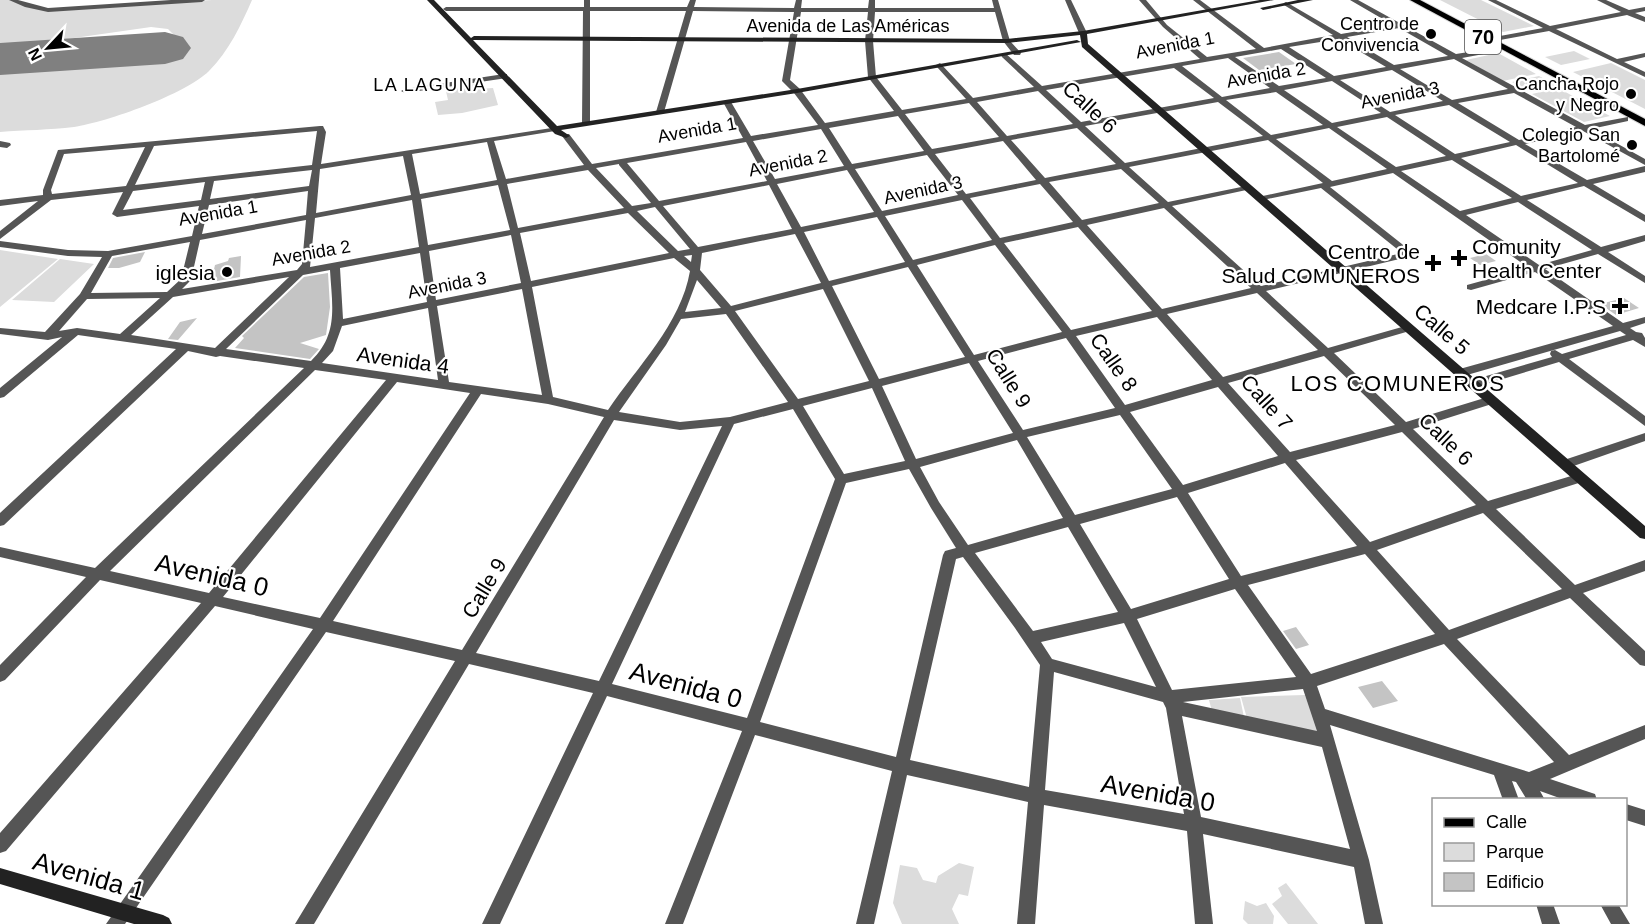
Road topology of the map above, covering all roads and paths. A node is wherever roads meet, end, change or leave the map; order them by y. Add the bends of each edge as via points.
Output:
1 (61, 0) edge
2 (98, 0) edge
3 (202, 0) edge
4 (430, 0) edge
5 (437, 0) edge
6 (549, 0) edge
7 (587, 0) edge
8 (628, 0) edge
9 (693, 0) edge
10 (799, 0) edge
11 (872, 0) edge
12 (995, 0) edge
13 (1068, 0) edge
14 (1142, 0) edge
15 (1196, 0) edge
16 (1265, 0) edge
17 (1310, 0) edge
18 (1353, 0) edge
19 (1401, 0) edge
20 (1414, 0) edge
21 (1426, 0) edge
22 (1434, 0) edge
23 (1491, 0) edge
24 (1600, 0) edge
25 (18, 1) edge
26 (164, 1) edge
27 (124, 3) edge
28 (1286, 4) junction
29 (90, 7) junction
30 (446, 9) junction
31 (547, 9) junction
32 (587, 9) junction
33 (624, 9) junction
34 (690, 9) junction
35 (1645, 9) edge
36 (48, 10) junction
37 (798, 10) junction
38 (870, 10) junction
39 (996, 10) junction
40 (1628, 12) junction
41 (1212, 14) junction
42 (1645, 20) edge
43 (1162, 23) junction
44 (1400, 26) junction
45 (1549, 28) junction
46 (1340, 36) junction
47 (1083, 37) junction
48 (474, 38) junction
49 (1503, 38) junction
50 (586, 39) junction
51 (679, 40) junction
52 (791, 41) junction
53 (869, 41) junction
54 (1007, 41) junction
55 (1282, 46) junction
56 (1261, 49) junction
57 (1497, 49) junction
58 (1017, 53) junction
59 (1005, 55) junction
60 (1228, 55) junction
61 (1645, 55) edge
62 (1456, 57) junction
63 (1205, 59) junction
64 (1617, 62) junction
65 (1174, 64) junction
66 (940, 65) junction
67 (1393, 68) junction
68 (1556, 73) junction
69 (1120, 75) junction
70 (1645, 75) edge
71 (504, 76) junction
72 (872, 77) junction
73 (1333, 79) junction
74 (1278, 89) junction
75 (1041, 90) junction
76 (1515, 90) junction
77 (405, 91) dead end
78 (798, 91) junction
79 (1220, 100) junction
80 (727, 102) junction
81 (972, 102) junction
82 (1450, 102) junction
83 (1608, 104) junction
84 (1623, 105) junction
85 (1160, 111) junction
86 (660, 112) junction
87 (900, 114) junction
88 (1387, 114) junction
89 (1645, 116) edge
90 (1625, 119) dead end
91 (586, 123) junction
92 (1645, 123) edge
93 (1330, 125) junction
94 (1079, 126) junction
95 (824, 127) junction
96 (1583, 128) junction
97 (560, 131) junction
98 (1269, 137) junction
99 (490, 140) junction
100 (1005, 140) junction
101 (750, 141) junction
102 (1517, 142) junction
103 (151, 143) junction
104 (1204, 149) junction
105 (930, 152) junction
106 (407, 153) junction
107 (1452, 156) junction
108 (1645, 162) edge
109 (622, 163) junction
110 (1123, 166) junction
111 (317, 167) junction
112 (589, 168) junction
113 (851, 168) junction
114 (1394, 169) junction
115 (1645, 169) edge
116 (210, 180) junction
117 (1043, 181) junction
118 (503, 183) junction
119 (772, 183) junction
120 (1586, 183) junction
121 (1325, 184) junction
122 (130, 187) junction
123 (1248, 187) junction
124 (313, 188) junction
125 (416, 197) junction
126 (48, 198) junction
127 (965, 198) junction
128 (1261, 198) junction
129 (1519, 199) junction
130 (0, 202) edge
131 (204, 203) junction
132 (656, 204) junction
133 (1164, 205) junction
134 (630, 209) junction
135 (1459, 214) junction
136 (881, 215) junction
137 (311, 216) junction
138 (1645, 219) edge
139 (1081, 224) junction
140 (514, 232) junction
141 (800, 232) junction
142 (0, 236) edge
143 (196, 236) junction
144 (1645, 238) edge
145 (998, 241) junction
146 (0, 244) edge
147 (423, 249) junction
148 (1599, 251) junction
149 (697, 252) junction
150 (108, 254) junction
151 (677, 256) junction
152 (912, 264) junction
153 (335, 266) junction
154 (1537, 268) junction
155 (1341, 269) junction
156 (298, 272) junction
157 (696, 272) junction
158 (1645, 280) edge
159 (528, 285) junction
160 (828, 286) junction
161 (1471, 287) dead end
162 (1258, 289) junction
163 (84, 296) junction
164 (168, 296) junction
165 (432, 305) junction
166 (728, 309) junction
167 (1160, 312) junction
168 (678, 316) junction
169 (1645, 320) edge
170 (338, 323) junction
171 (1622, 327) junction
172 (1409, 328) junction
173 (0, 331) edge
174 (76, 331) junction
175 (1069, 334) junction
176 (1640, 334) edge
177 (48, 336) junction
178 (122, 338) junction
179 (1645, 343) edge
180 (184, 348) junction
181 (1546, 348) junction
182 (1326, 352) junction
183 (216, 353) junction
184 (1559, 358) junction
185 (973, 360) junction
186 (312, 367) junction
187 (1460, 373) junction
188 (394, 378) junction
189 (1221, 381) junction
190 (444, 384) junction
191 (1473, 384) junction
192 (877, 385) junction
193 (477, 391) junction
194 (0, 394) edge
195 (548, 400) junction
196 (1491, 400) junction
197 (797, 404) junction
198 (1122, 410) junction
199 (611, 415) junction
200 (730, 421) junction
201 (1645, 422) edge
202 (1404, 427) junction
203 (1020, 435) junction
204 (1645, 437) edge
205 (1289, 457) junction
206 (913, 464) junction
207 (1565, 464) junction
208 (1581, 478) junction
209 (842, 479) junction
210 (1180, 491) junction
211 (1485, 507) junction
212 (0, 521) edge
213 (1071, 521) junction
214 (1645, 534) edge
215 (1368, 548) junction
216 (964, 551) junction
217 (0, 552) edge
218 (1645, 565) edge
219 (98, 574) junction
220 (1238, 582) junction
221 (1571, 592) junction
222 (212, 600) junction
223 (1128, 616) junction
224 (323, 625) junction
225 (1446, 637) junction
226 (1031, 638) junction
227 (467, 658) junction
228 (1645, 660) edge
229 (1047, 664) junction
230 (0, 675) edge
231 (1308, 682) junction
232 (602, 688) junction
233 (1171, 702) junction
234 (1321, 715) junction
235 (751, 727) junction
236 (1645, 732) edge
237 (1328, 741) junction
238 (1566, 764) junction
239 (902, 766) junction
240 (1500, 769) junction
241 (1525, 777) junction
242 (1036, 796) junction
243 (1510, 798) edge
244 (1536, 798) edge
245 (1583, 798) edge
246 (1627, 812) edge
247 (1645, 818) edge
248 (1194, 824) junction
249 (0, 845) edge
250 (1361, 860) junction
251 (0, 876) edge
252 (1545, 906) edge
253 (1609, 906) edge
254 (119, 918) edge
255 (163, 924) edge
256 (304, 924) edge
257 (491, 924) edge
258 (674, 924) edge
259 (865, 924) edge
260 (1026, 924) edge
261 (1204, 924) edge
262 (1374, 924) edge
263 (1551, 924) edge
264 (1621, 924) edge

1 - 36 street
2 - 29 street
3 - 26 street
4 - 71 main road
5 - 30 main road
6 - 31 street
7 - 32 street
8 - 33 street
9 - 34 street
10 - 37 street
11 - 38 street
12 - 39 street
13 - 47 street
14 - 43 street
15 - 41 street
16 - 41 main road, Avenida de Las Américas
17 - 28 main road, Avenida de Las Américas
18 - 44 street
19 - 57 main road
20 - 68 main road, 70
21 - 68 main road, 70
22 - 49 main road
23 - 45 street
24 - 40 street
25 - 36 street
26 - 27 street
27 - 29 street
28 - 41 main road, Avenida de Las Américas
28 - 46 street
29 - 36 street
30 - 31 street
30 - 48 main road
31 - 32 street
32 - 33 street
32 - 50 street
33 - 34 street
34 - 37 street
34 - 51 street
35 - 40 street
37 - 38 street
37 - 52 street
38 - 39 street
38 - 53 street
39 - 54 street
40 - 42 street
40 - 45 street
41 - 43 main road, Avenida de Las Américas
41 - 56 street
43 - 47 main road, Avenida de Las Américas
43 - 63 street
44 - 46 street, Avenida 1
44 - 62 street
45 - 49 street
45 - 64 street
46 - 55 street, Avenida 1
46 - 67 street
47 - 54 main road, Avenida de Las Américas
47 - 58 main road, Avenida de Las Américas
47 - 69 main road, Calle 5
48 - 50 main road, Avenida de Las Américas
48 - 97 main road
49 - 84 main road via 1612,95
50 - 51 main road, Avenida de Las Américas
50 - 91 street
51 - 52 main road, Avenida de Las Américas
51 - 86 street
52 - 53 main road, Avenida de Las Américas
52 - 78 street, Calle 9 via 786,81
53 - 54 main road, Avenida de Las Américas
53 - 72 street
54 - 58 street
55 - 56 street, Avenida 1
55 - 73 street
56 - 60 street, Avenida 1
57 - 62 street, Avenida 2
57 - 83 main road
58 - 59 main road, Avenida de Las Américas
59 - 66 main road, Avenida de Las Américas
59 - 75 street, Calle 6
60 - 63 street, Avenida 1
60 - 74 street
61 - 64 street
62 - 67 street, Avenida 2
62 - 76 street
63 - 65 street, Avenida 1
64 - 70 street
65 - 69 street, Avenida 1
65 - 79 street
66 - 72 main road, Avenida de Las Américas
66 - 81 street, Calle 7
67 - 73 street, Avenida 2
67 - 82 street
68 - 83 main road, 70
68 - 84 main road, 70
69 - 75 street, Avenida 1
69 - 85 main road, Calle 5
71 - 77 street
71 - 97 main road
72 - 78 main road, Avenida de Las Américas
72 - 87 street, Calle 8
73 - 74 street, Avenida 2
73 - 88 street
74 - 79 street, Avenida 2
74 - 93 street
75 - 81 street, Avenida 1
75 - 94 street, Calle 6
76 - 82 street, Avenida 3
76 - 96 street
78 - 80 main road, Avenida de Las Américas
78 - 95 street, Calle 9
79 - 85 street, Avenida 2
79 - 98 street
80 - 86 main road, Avenida de Las Américas
80 - 101 street
81 - 87 street, Avenida 1
81 - 100 street, Calle 7
82 - 88 street, Avenida 3
82 - 102 street
83 - 92 main road, 70
84 - 89 main road, 70
85 - 94 street, Avenida 2
85 - 104 main road, Calle 5
86 - 91 main road, Avenida de Las Américas
87 - 95 street, Avenida 1
87 - 105 street, Calle 8
88 - 93 street, Avenida 3
88 - 107 street
90 - 96 street
91 - 97 main road, Avenida de Las Américas
93 - 98 street, Avenida 3
93 - 114 street
94 - 100 street, Avenida 2
94 - 110 street, Calle 6
95 - 101 street, Avenida 1
95 - 113 street, Calle 9
96 - 102 street
96 - 108 street
97 - 99 street
97 - 112 street
98 - 104 street, Avenida 3
98 - 121 street
99 - 106 street
99 - 118 street
100 - 105 street, Avenida 2
100 - 117 street, Calle 7
101 - 109 street, Avenida 1
101 - 119 street
102 - 107 street
102 - 120 street
103 - 111 street via 320,128
103 - 122 street
103 - 126 street via 61,152 47,190
104 - 110 street, Avenida 3
104 - 123 main road, Calle 5
105 - 113 street, Avenida 2
105 - 127 street, Calle 8
106 - 111 street
106 - 125 street
107 - 114 street
107 - 129 street
109 - 112 street, Avenida 1
109 - 132 street
110 - 117 street, Avenida 3
110 - 133 street, Calle 6
111 - 116 street
111 - 124 street
112 - 118 street, Avenida 1
112 - 134 street
113 - 119 street, Avenida 2
113 - 136 street, Calle 9
114 - 121 street
114 - 135 street
115 - 120 street
116 - 122 street
116 - 131 street
117 - 127 street, Avenida 3
117 - 139 street, Calle 7
118 - 125 street, Avenida 1
118 - 140 street
119 - 132 street, Avenida 2
119 - 141 street
120 - 129 street
120 - 138 street
121 - 128 street
121 - 155 street, Avenida 4 via 1409,252
122 - 126 street
122 - 131 street via 117,214
123 - 128 main road, Calle 5
123 - 133 street
124 - 131 street
124 - 137 street
125 - 137 street, Avenida 1
125 - 147 street
126 - 130 street
126 - 142 street
127 - 136 street, Avenida 3
127 - 145 street, Calle 8
128 - 155 main road, Calle 5
129 - 135 street
129 - 148 street
131 - 143 street
132 - 134 street, Avenida 2
132 - 149 street
133 - 139 street
133 - 162 street, Calle 6
134 - 140 street, Avenida 2
134 - 151 street
135 - 154 street
136 - 141 street, Avenida 3
136 - 152 street, Calle 9
137 - 143 street, Avenida 1
137 - 156 street via 308,261
139 - 145 street
139 - 167 street, Calle 7
140 - 147 street, Avenida 2
140 - 159 street
141 - 149 street, Avenida 3
141 - 160 street
143 - 150 street, Avenida 1
143 - 164 street via 186,280
144 - 148 street
145 - 152 street
145 - 175 street, Calle 8
146 - 150 street, Avenida 1
147 - 153 street, Avenida 2
147 - 165 street
148 - 154 street
148 - 158 street
149 - 151 street, Avenida 3
149 - 157 street, Calle 9
150 - 163 street
151 - 157 street
151 - 159 street, Avenida 3
152 - 160 street
152 - 185 street, Calle 9
153 - 156 street, Avenida 2
153 - 170 street
154 - 161 street
154 - 171 street
155 - 162 street, Avenida 4
155 - 172 main road, Calle 5
156 - 164 street, Avenida 2
156 - 183 street
157 - 166 street
157 - 168 street, Calle 9
159 - 165 street, Avenida 3
159 - 195 street
160 - 166 street
160 - 192 street
162 - 167 street, Avenida 4
162 - 182 street, Calle 6
163 - 164 street, Avenida 2
163 - 177 street
164 - 178 street
165 - 170 street, Avenida 3
165 - 190 street
166 - 168 street
166 - 197 street
167 - 175 street, Avenida 4
167 - 189 street, Calle 7
168 - 199 street, Calle 9
169 - 171 street
170 - 186 street via 332,346
171 - 176 street
171 - 181 street
172 - 182 street
172 - 187 main road, Calle 5
173 - 177 street, Avenida 4
174 - 177 street, Avenida 4
174 - 178 street, Avenida 4
174 - 194 street
175 - 185 street, Avenida 4
175 - 198 street, Calle 8
176 - 179 street
176 - 184 street
178 - 180 street, Avenida 4
180 - 183 street, Avenida 4
180 - 212 street
181 - 184 street
181 - 187 street
182 - 189 street
182 - 202 street, Calle 6
183 - 186 street, Avenida 4
184 - 191 street
184 - 201 street
185 - 192 street, Avenida 4
185 - 203 street, Calle 9
186 - 188 street, Avenida 4
186 - 219 street
187 - 191 main road, Calle 5
188 - 190 street, Avenida 4
188 - 222 street
189 - 198 street
189 - 205 street, Calle 7
190 - 193 street, Avenida 4
191 - 196 main road, Calle 5
192 - 197 street, Avenida 4
192 - 206 street
193 - 195 street, Avenida 4
193 - 224 street
195 - 199 street, Avenida 4
196 - 202 street
196 - 207 main road, Calle 5
197 - 200 street, Avenida 4
197 - 209 street
198 - 203 street
198 - 210 street, Calle 8
199 - 200 street, Avenida 4 via 680,426
199 - 227 street, Calle 9
200 - 232 street
202 - 205 street
202 - 211 street, Calle 6
203 - 206 street
203 - 213 street, Calle 9
204 - 207 street
205 - 210 street
205 - 215 street, Calle 7
206 - 209 street
206 - 216 street
207 - 208 main road, Calle 5
208 - 211 street
208 - 214 main road, Calle 5
209 - 235 street
210 - 213 street
210 - 220 street, Calle 8
211 - 215 street
211 - 221 street, Calle 6
213 - 216 street
213 - 223 street, Calle 9
215 - 220 street
215 - 225 street, Calle 7
216 - 226 street
216 - 239 street via 949,558
217 - 219 street, Avenida 0
218 - 221 street
219 - 222 street, Avenida 0
219 - 230 street
220 - 223 street
220 - 231 street, Calle 8
221 - 225 street
221 - 228 street, Calle 6
222 - 224 street, Avenida 0
222 - 249 street
223 - 226 street
223 - 233 street, Calle 9
224 - 227 street, Avenida 0
224 - 254 street
225 - 231 street
225 - 238 street, Calle 7
226 - 229 street
227 - 232 street, Avenida 0
227 - 256 street, Calle 9
229 - 233 street
229 - 242 street
231 - 233 street
231 - 234 street, Calle 8
232 - 235 street, Avenida 0
232 - 257 street
233 - 237 street
233 - 248 street, Calle 9
234 - 237 street, Calle 8
234 - 240 street
235 - 239 street, Avenida 0
235 - 258 street
236 - 238 street
237 - 250 street, Calle 8
238 - 241 street
239 - 242 street, Avenida 0
239 - 259 street
240 - 241 street
240 - 243 street
241 - 244 street
241 - 245 street
242 - 248 street, Avenida 0
242 - 260 street
246 - 247 street
248 - 250 street, Avenida 0
248 - 261 street, Calle 9
250 - 262 street, Calle 8
251 - 254 main road, Avenida 1
252 - 263 street
253 - 264 street
254 - 255 main road, Avenida 1

